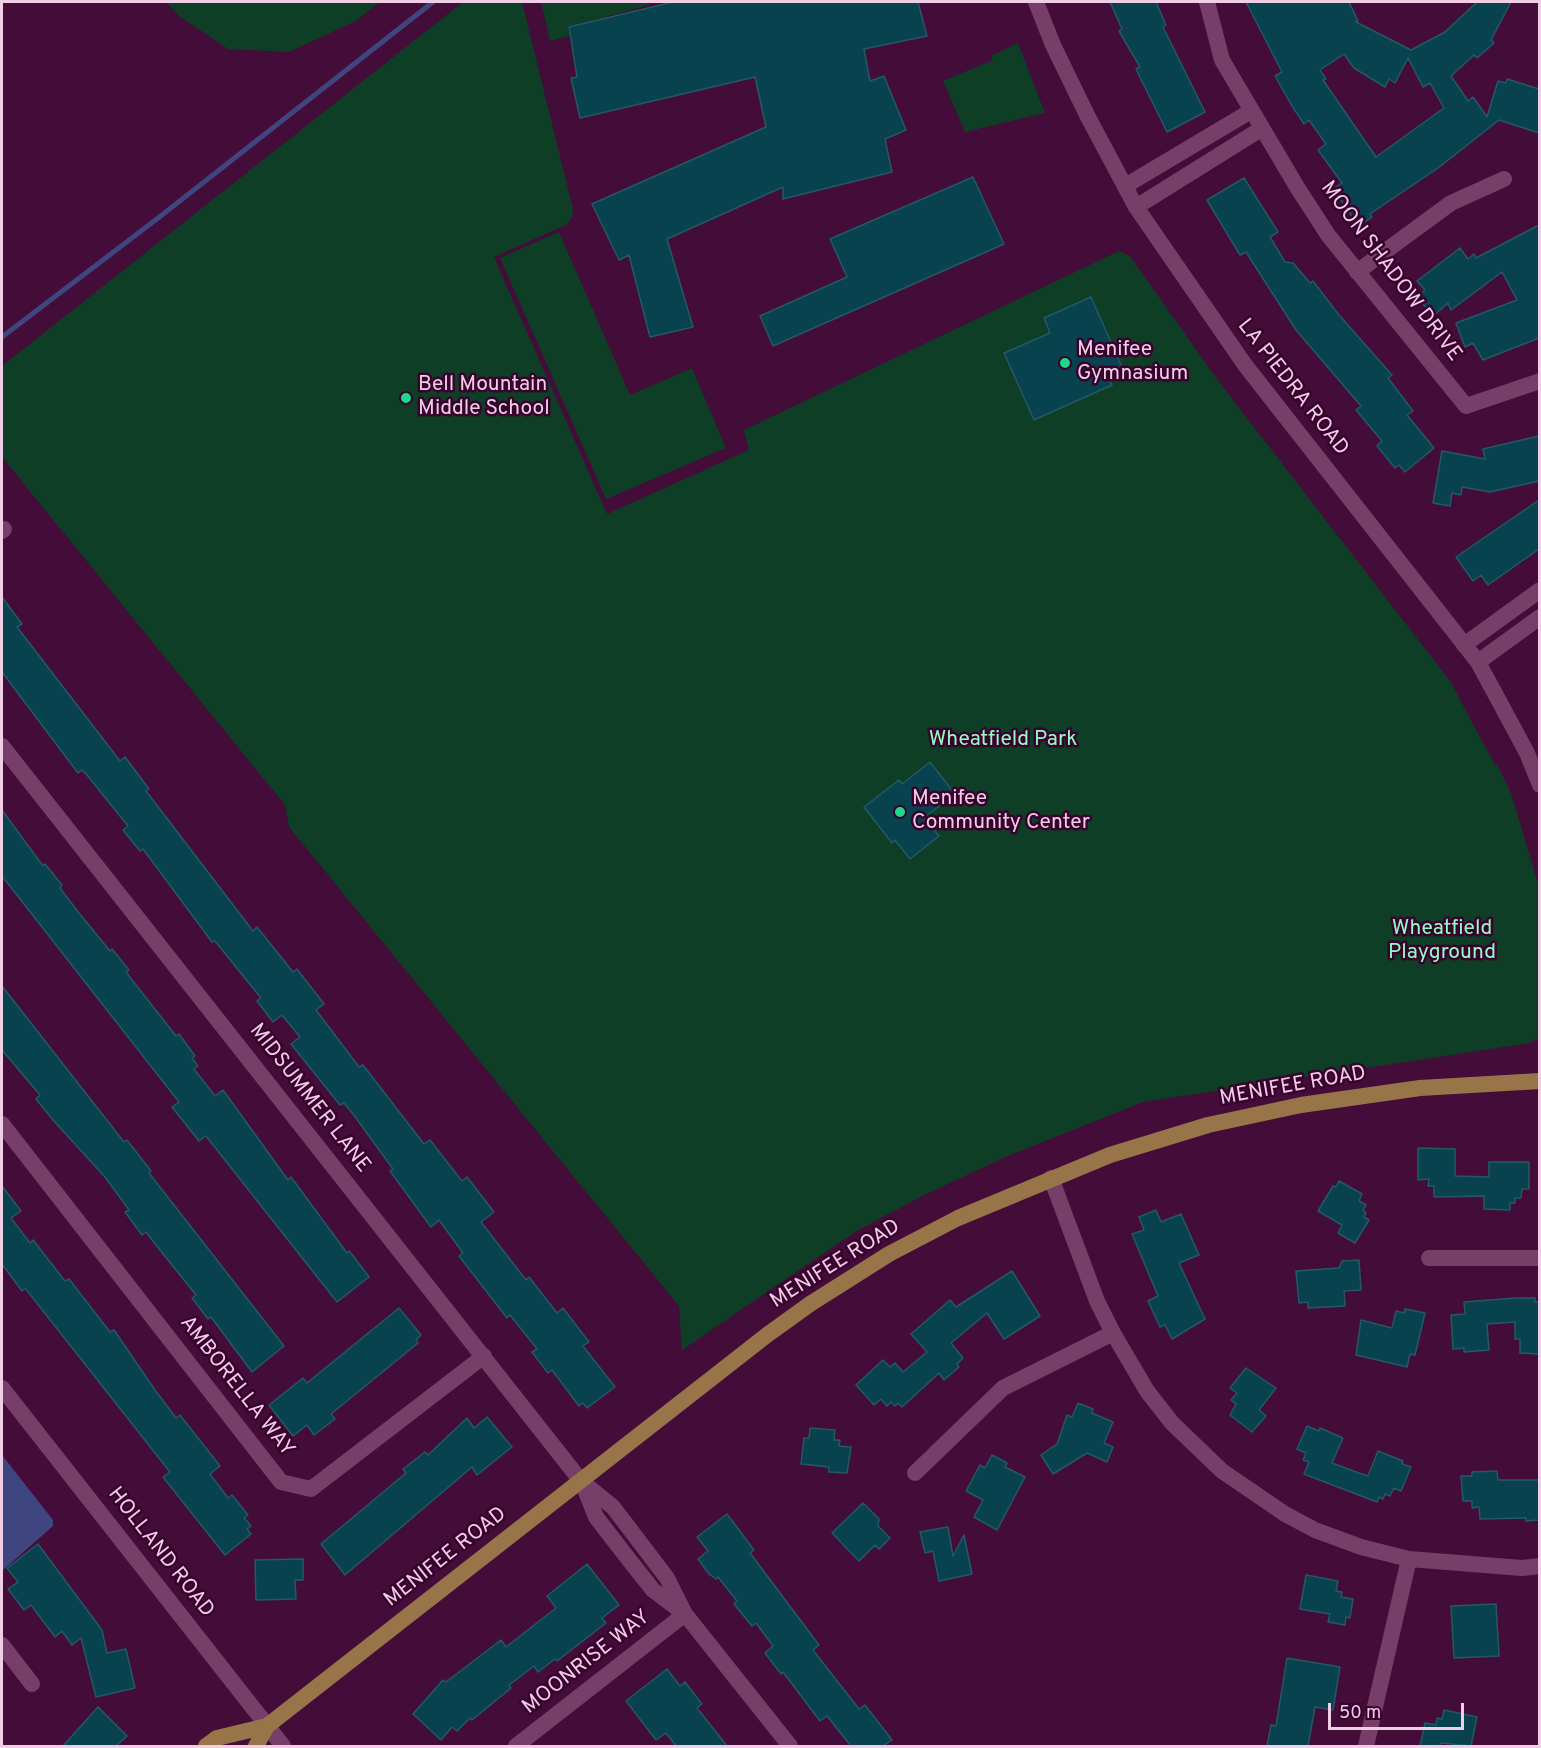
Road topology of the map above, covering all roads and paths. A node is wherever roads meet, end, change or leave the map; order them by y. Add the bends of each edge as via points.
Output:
1 (1036, 2) edge
2 (1207, 2) edge
3 (1251, 111) junction
4 (1261, 129) junction
5 (1503, 179) dead end
6 (1125, 186) junction
7 (1136, 207) junction
8 (1357, 272) junction
9 (1539, 381) edge
10 (1539, 590) edge
11 (1539, 617) edge
12 (1464, 645) junction
13 (1478, 662) junction
14 (2, 746) edge
15 (1539, 785) edge
16 (1539, 1081) edge
17 (2, 1124) edge
18 (1051, 1178) junction
19 (1429, 1258) dead end
20 (1539, 1258) edge
21 (1113, 1333) junction
22 (484, 1356) junction
23 (2, 1388) edge
24 (915, 1473) dead end
25 (581, 1481) junction
26 (1408, 1559) junction
27 (1539, 1566) edge
28 (685, 1614) junction
29 (2, 1646) edge
30 (32, 1684) dead end
31 (267, 1726) junction
32 (206, 1746) edge
33 (256, 1746) edge
34 (283, 1746) edge
35 (516, 1746) edge
36 (790, 1746) edge
37 (1366, 1746) edge

1 - 6 street, LA PIEDRA ROAD via 1053,45
2 - 3 street, MOON SHADOW DRIVE via 1222,60
3 - 4 street, MOON SHADOW DRIVE
3 - 6 street
4 - 7 street
4 - 8 street, MOON SHADOW DRIVE via 1328,235
5 - 8 street via 1451,203
6 - 7 street, LA PIEDRA ROAD
7 - 12 street, LA PIEDRA ROAD via 1245,365
8 - 9 street, MOON SHADOW DRIVE via 1466,406
10 - 12 street
11 - 13 street
12 - 13 street, LA PIEDRA ROAD
13 - 15 street, LA PIEDRA ROAD via 1527,753
14 - 22 street, MIDSUMMER LANE
16 - 18 main road, MENIFEE ROAD via 1420,1089 1301,1106 1159,1138
17 - 22 street, AMBORELLA WAY via 281,1482 311,1489
18 - 21 street via 1092,1290
18 - 25 main road, MENIFEE ROAD via 957,1218 889,1254 810,1304
19 - 20 street
21 - 24 street via 1002,1388
21 - 26 street via 1147,1391 1172,1423 1222,1471 1256,1497 1315,1530
22 - 25 street, MIDSUMMER LANE
23 - 31 street, HOLLAND ROAD
25 - 28 street, MIDSUMMER LANE via 596,1517 647,1583
25 - 31 main road, MENIFEE ROAD
26 - 27 street
26 - 37 street
28 - 35 street, MOONRISE WAY
28 - 36 street, MIDSUMMER LANE
29 - 30 street
31 - 32 main road, MENIFEE ROAD via 217,1738
31 - 33 main road, MENIFEE ROAD
31 - 34 street, HOLLAND ROAD

